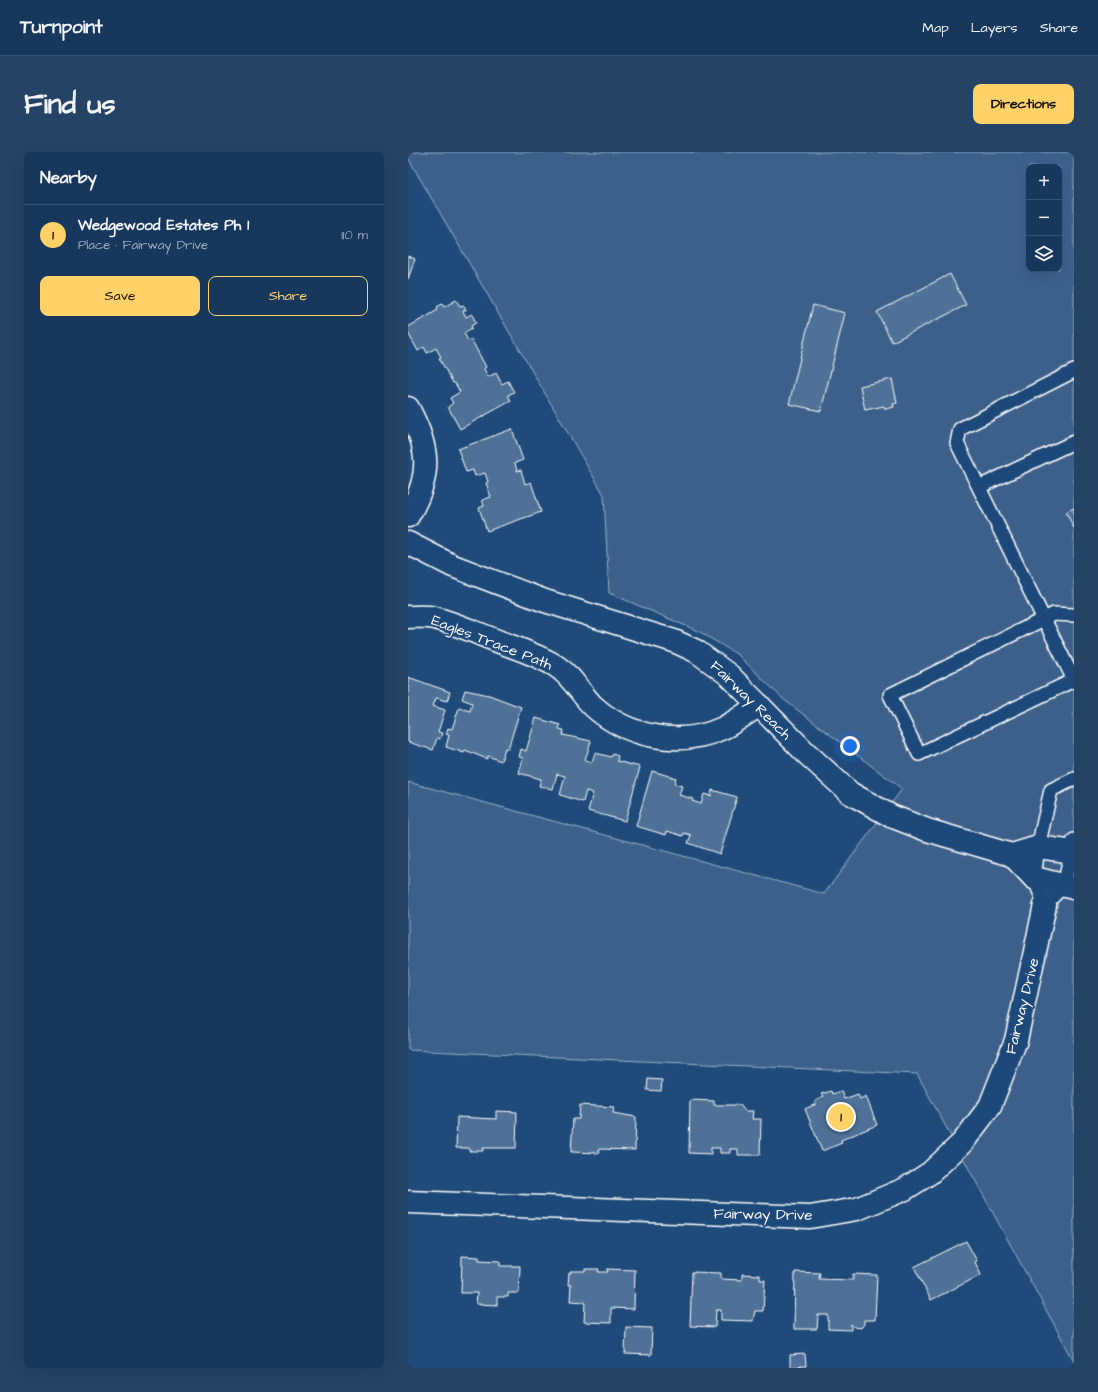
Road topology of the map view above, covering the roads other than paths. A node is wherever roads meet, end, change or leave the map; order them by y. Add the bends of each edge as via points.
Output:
1 (1074, 371) edge
2 (408, 408) edge
3 (1074, 442) edge
4 (979, 487) junction
5 (408, 516) edge
6 (408, 543) edge
7 (1074, 615) edge
8 (408, 617) edge
9 (1044, 619) junction
10 (1074, 680) edge
11 (759, 705) junction
12 (1074, 779) edge
13 (1038, 847) junction
14 (1073, 848) edge
15 (1012, 855) junction
16 (1034, 878) junction
17 (1069, 886) edge
18 (1045, 905) junction
19 (408, 1202) edge

1 - 4 lane via 960,429 957,443
2 - 5 street via 417,424 425,449 423,483
3 - 4 lane
4 - 9 lane
6 - 11 street, Fairway Reach via 453,566 517,590 674,641 696,651 730,675
7 - 9 lane via 1054,614
8 - 11 street, Eagles Trace Path via 434,618 526,652 556,666 570,677 592,705 610,720 629,730 650,735 684,737 708,733 722,728
9 - 10 lane
9 - 10 lane via 890,695 919,754
11 - 15 street, Fairway Reach via 850,793 869,805 941,835
12 - 13 lane via 1051,790
13 - 14 street
13 - 15 street
13 - 16 lane
14 - 17 lane
15 - 16 street, Fairway Reach
16 - 17 street
16 - 18 lane
17 - 18 lane
18 - 19 street, Fairway Drive via 1016,1040 990,1106 963,1142 930,1173 905,1189 857,1209 810,1217

